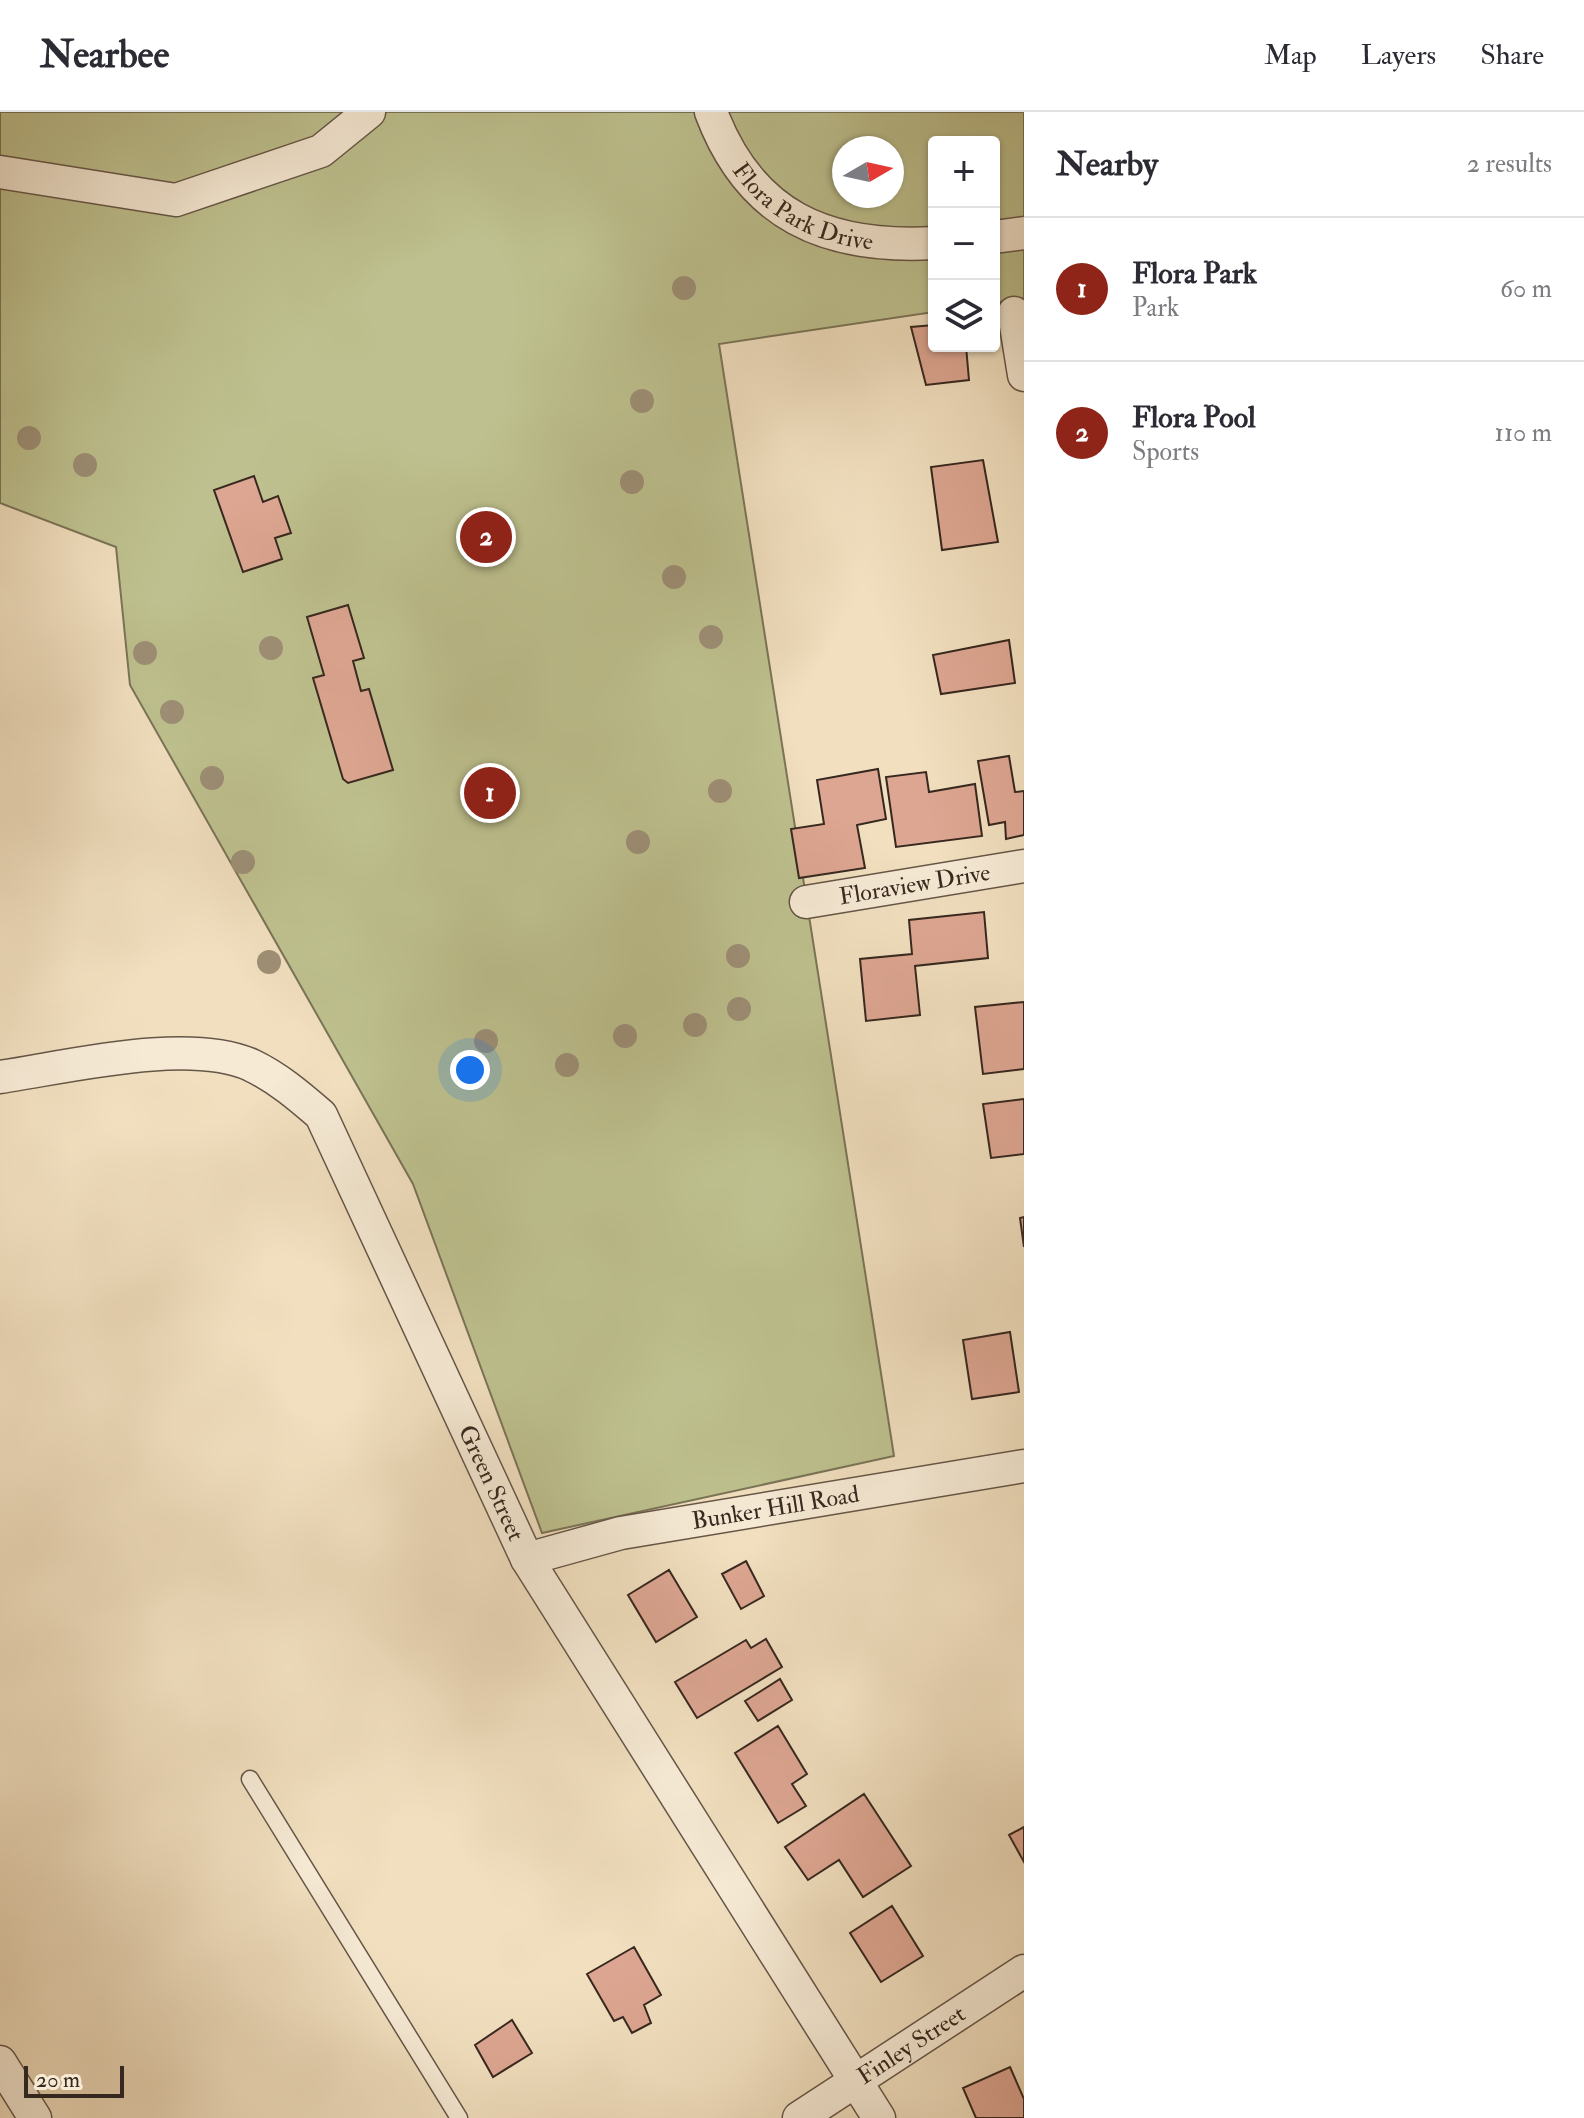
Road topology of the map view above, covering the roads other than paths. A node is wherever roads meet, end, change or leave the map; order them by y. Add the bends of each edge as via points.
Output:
1 (369, 112) edge
2 (711, 112) edge
3 (0, 172) edge
4 (1024, 233) edge
5 (1000, 236) edge
6 (928, 243) edge
7 (1014, 313) dead end
8 (1024, 375) edge
9 (1024, 866) edge
10 (806, 902) dead end
11 (0, 1077) edge
12 (1024, 1466) edge
13 (527, 1559) junction
14 (250, 1779) dead end
15 (1024, 1971) edge
16 (0, 2062) edge
17 (857, 2083) junction
18 (35, 2118) edge
19 (459, 2118) edge
20 (799, 2118) edge
21 (879, 2118) edge

1 - 3 street via 321,151 176,200
2 - 6 street, Flora Park Drive via 724,147 748,182 796,218 830,234
4 - 5 street
7 - 8 street
9 - 10 street, Floraview Drive
11 - 13 street, Green Street via 138,1056 201,1055 248,1064 284,1083 321,1115
12 - 13 street, Bunker Hill Road via 621,1533
13 - 17 street, Green Street
14 - 19 lane
15 - 17 street, Finley Street
16 - 18 street
17 - 20 street, Finley Street
17 - 21 street, Green Street

